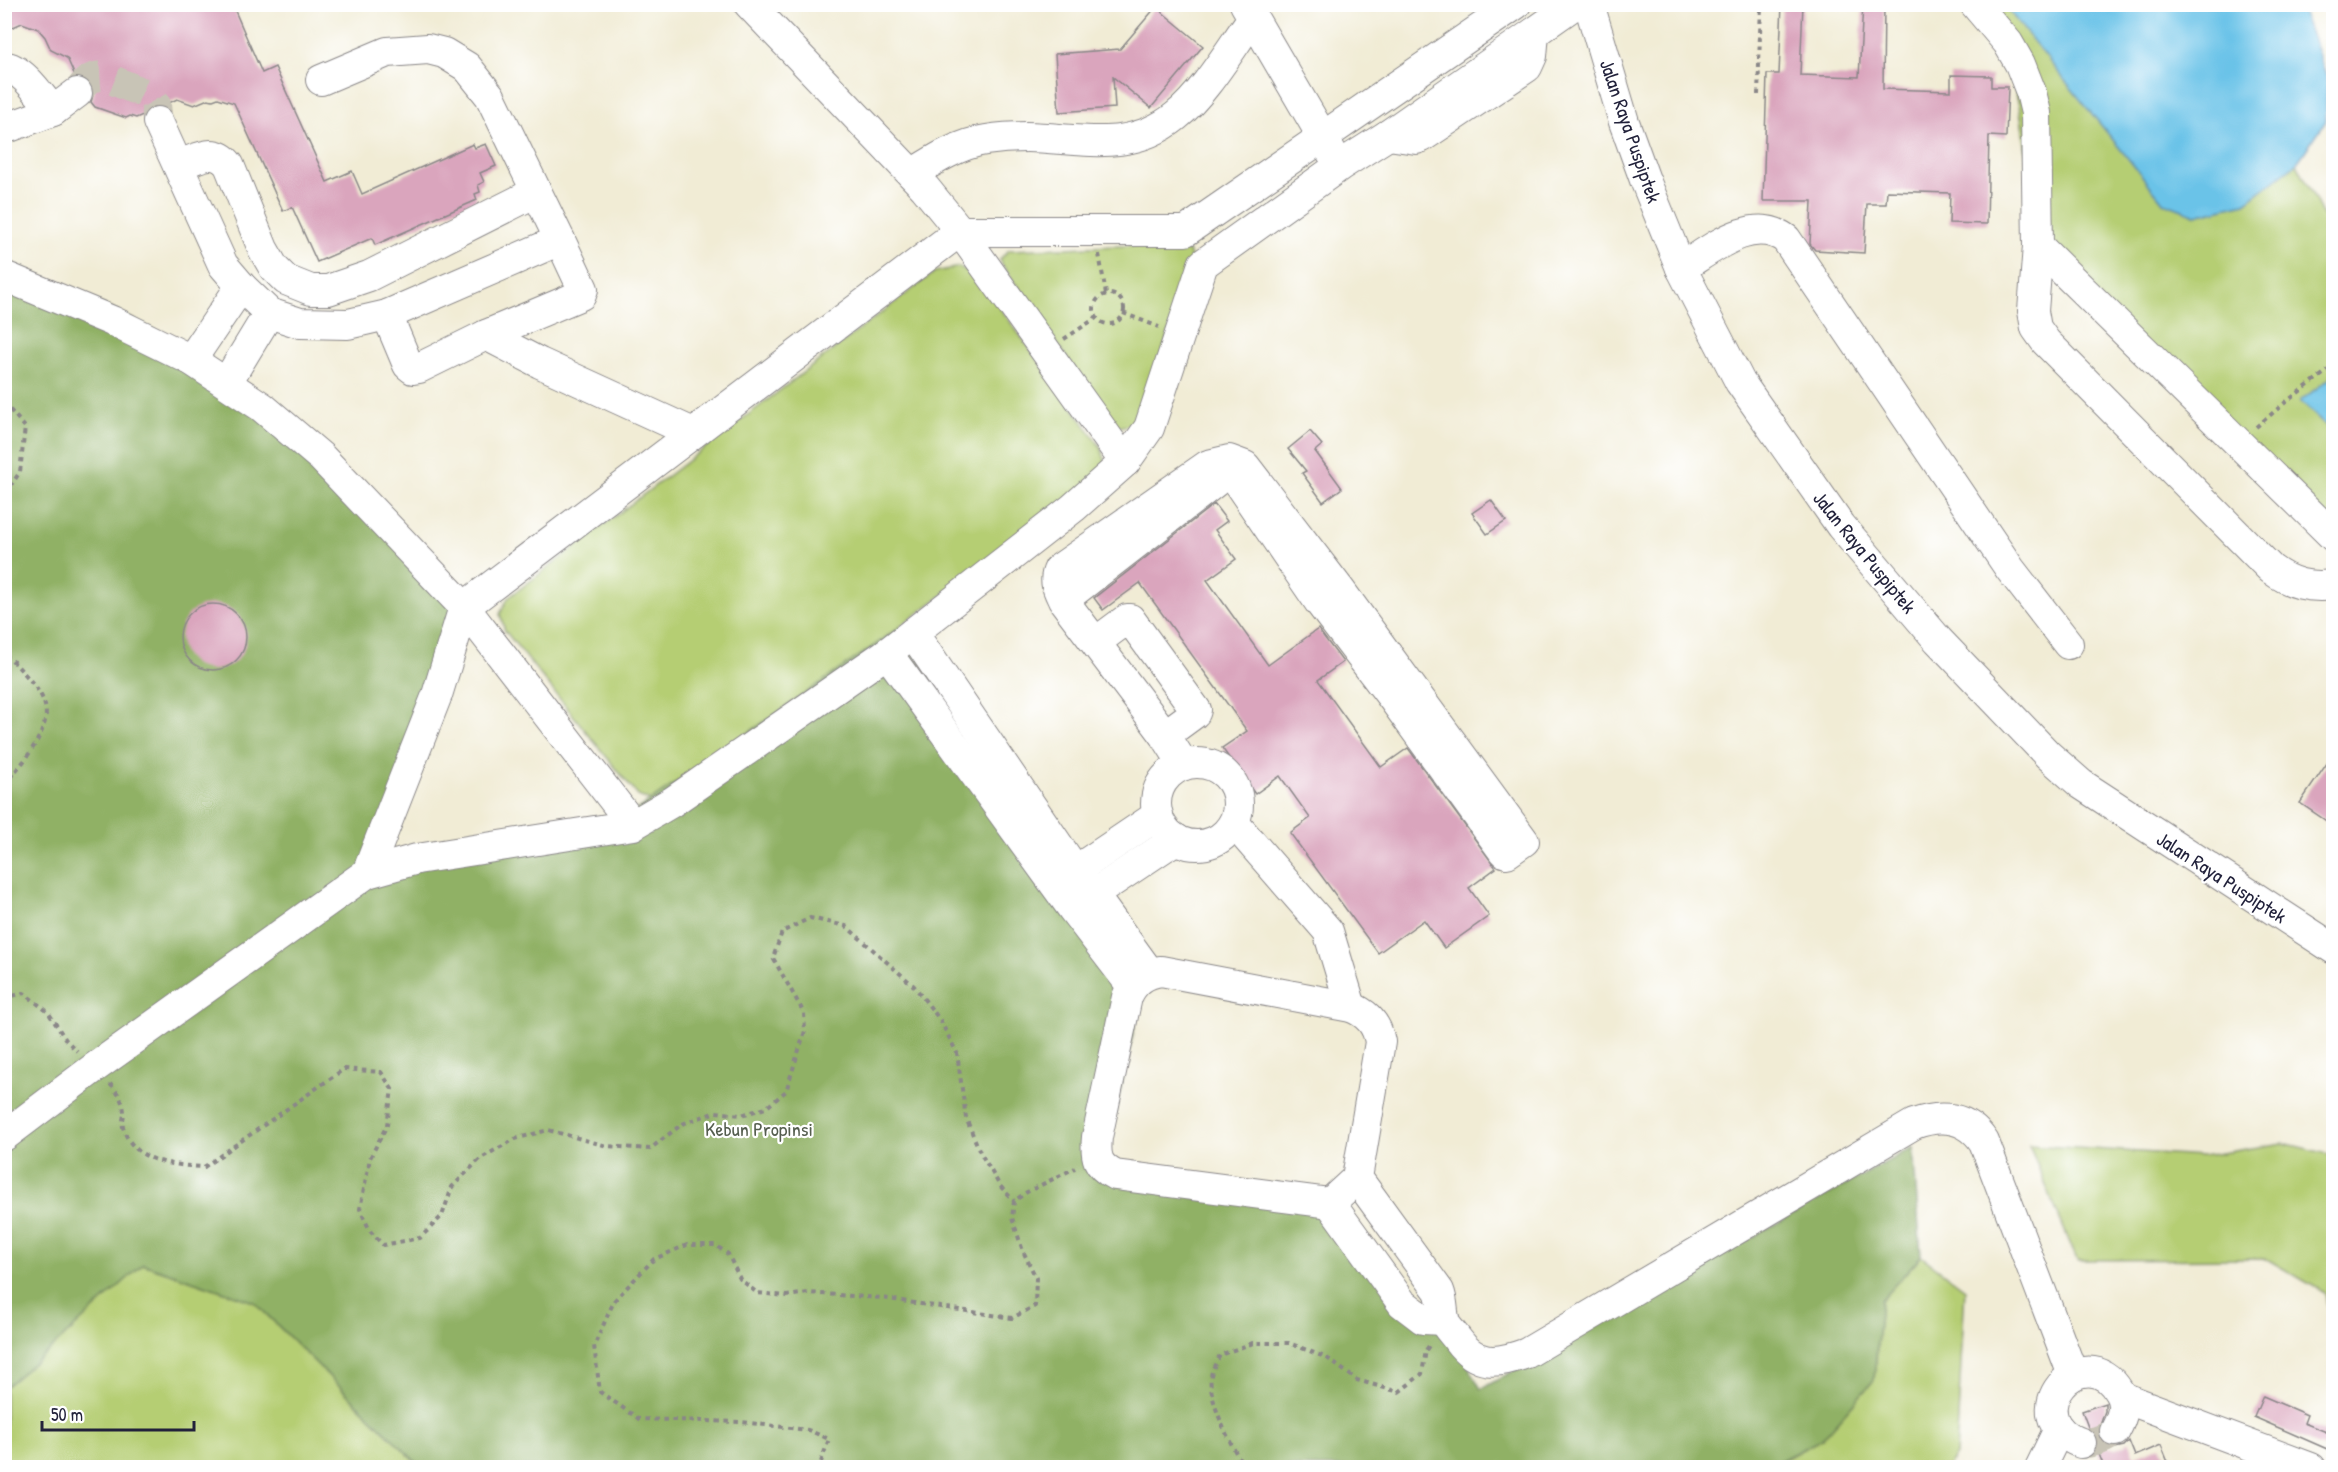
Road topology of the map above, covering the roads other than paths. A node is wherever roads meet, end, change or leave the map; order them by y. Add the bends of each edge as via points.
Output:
1 (749, 4) edge
2 (1516, 4) edge
3 (1575, 4) edge
4 (1589, 4) edge
5 (1975, 4) edge
6 (1249, 12) edge
7 (4, 67) edge
8 (321, 80) dead end
9 (76, 93) tunnel mouth
10 (53, 111) junction
11 (158, 122) tunnel mouth
12 (4, 129) edge
13 (1322, 138) junction
14 (178, 165) junction
15 (1341, 165) junction
16 (912, 174) junction
17 (536, 192) junction
18 (960, 231) junction
19 (1186, 231) junction
20 (560, 240) junction
21 (2038, 246) junction
22 (263, 249) junction
23 (1203, 264) junction
24 (1682, 268) junction
25 (232, 275) junction
26 (4, 276) edge
27 (269, 313) junction
28 (387, 315) junction
29 (486, 336) junction
30 (191, 360) junction
31 (227, 382) junction
32 (693, 433) junction
33 (1125, 462) junction
34 (2334, 537) edge
35 (2334, 585) edge
36 (464, 607) junction
37 (913, 633) junction
38 (1096, 642) junction
39 (2068, 644) dead end
40 (888, 653) junction
41 (1165, 735) junction
42 (1184, 765) junction
43 (1484, 805) dead end
44 (1158, 815) junction
45 (1234, 823) junction
46 (633, 825) junction
47 (1176, 839) junction
48 (367, 873) junction
49 (1065, 877) junction
50 (1082, 901) junction
51 (2334, 950) edge
52 (1140, 979) junction
53 (1351, 1007) junction
54 (4, 1136) edge
55 (1357, 1178) junction
56 (1330, 1203) junction
57 (1445, 1323) junction
58 (2073, 1375) junction
59 (2122, 1397) junction
60 (2115, 1431) dead end
61 (2040, 1467) edge
62 (2311, 1467) edge

1 - 16 street
2 - 13 street
3 - 15 street via 1534,33 1527,67 1422,137 1388,135
4 - 24 street, Jalan Raya Puspiptek via 1624,122
5 - 21 street via 2008,43 2031,92 2036,113
6 - 13 street
6 - 16 street via 1198,93 1176,116 1147,133 1093,143 1026,137 983,140 944,154
7 - 10 street via 21,74
8 - 17 street via 387,52 428,49 444,53 467,67 490,96
9 - 10 street
10 - 12 street
11 - 14 street
13 - 15 street
13 - 19 street
14 - 22 street via 213,154 222,156
14 - 25 street
15 - 23 street
16 - 18 street
17 - 20 street
17 - 22 street via 369,276 328,290 311,290 286,280
18 - 19 street
18 - 32 street
18 - 33 street
19 - 23 street
20 - 28 street
20 - 29 street via 583,289 581,295
21 - 34 street
21 - 35 street via 2033,311 2036,328 2046,342 2271,569 2295,583
22 - 25 street
23 - 33 street via 1149,428
24 - 39 street via 1738,234 1762,230 1786,239 2010,569
24 - 51 street, Jalan Raya Puspiptek via 1740,382 1824,504 1938,640 2048,756 2094,794
25 - 27 street
25 - 30 street
26 - 30 street via 112,321
27 - 28 street via 300,323 321,324 348,324
27 - 31 street
28 - 29 street via 413,369
29 - 32 street
30 - 31 street
31 - 36 street via 321,457
32 - 36 street
33 - 37 street via 1073,508
36 - 46 street
36 - 48 street via 437,695
37 - 40 street
37 - 49 street
38 - 41 street
38 - 41 street via 1130,619 1196,710
38 - 43 street via 1063,600 1056,586 1059,569 1229,460 1245,466 1330,597
40 - 46 street
40 - 49 street
41 - 42 street
42 - 44 street via 1164,780 1156,803
42 - 45 street via 1207,764 1227,776 1238,796
44 - 47 street
44 - 49 street
45 - 47 street via 1211,843 1187,844
45 - 53 street via 1328,931
46 - 48 street via 417,859
47 - 50 street
48 - 54 street
49 - 50 street
50 - 52 street
52 - 53 street via 1161,971
52 - 56 street via 1127,997 1097,1137 1097,1157 1104,1170 1115,1175
53 - 55 street via 1370,1019 1380,1042
55 - 56 street
55 - 57 street via 1439,1292
56 - 57 street via 1402,1303 1423,1319
57 - 58 street via 1466,1352 1480,1360 1495,1362 1527,1353 1914,1124 1946,1117 1969,1126 1984,1142
58 - 59 street via 2102,1375
58 - 61 street via 2060,1384 2053,1398 2052,1414 2070,1436
59 - 60 street via 2121,1420
59 - 62 street

